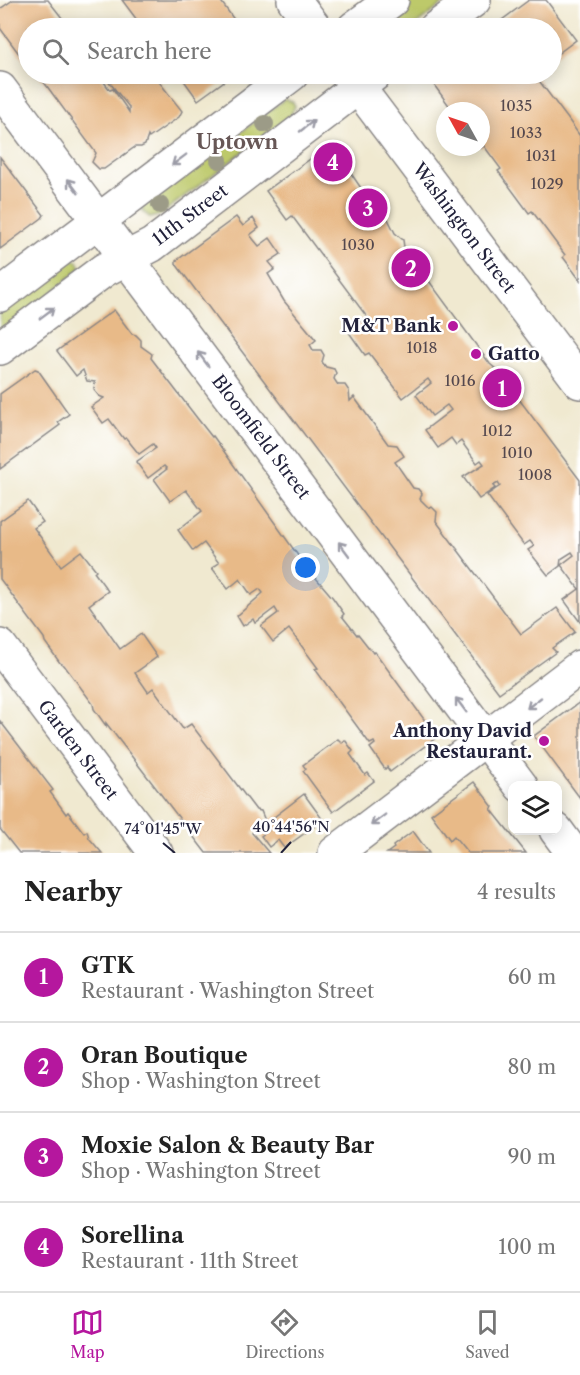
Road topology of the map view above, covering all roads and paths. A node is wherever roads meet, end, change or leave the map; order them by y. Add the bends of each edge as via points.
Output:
1 (294, 0) edge
2 (392, 0) edge
3 (474, 0) edge
4 (308, 18) edge
5 (368, 18) edge
6 (450, 18) edge
7 (279, 84) edge
8 (353, 84) edge
9 (364, 84) edge
10 (0, 89) edge
11 (100, 220) junction
12 (127, 258) junction
13 (0, 295) edge
14 (0, 348) edge
15 (580, 382) edge
16 (0, 646) edge
17 (580, 667) edge
18 (486, 739) junction
19 (517, 781) edge
20 (559, 835) edge
21 (156, 853) edge
22 (335, 853) edge
23 (573, 853) edge

1 - 4 street
2 - 5 street
3 - 6 street
7 -> 11 street
12 -> 8 street, 11th Street via 152,245
9 - 15 street, Washington Street
11 -> 10 street, Bloomfield Street
11 - 12 street, Bloomfield Street
11 - 13 street
14 -> 12 street, 11th Street via 104,270
18 -> 12 street, Bloomfield Street
16 - 21 street, Garden Street
17 -> 18 street
18 - 19 street, Bloomfield Street
18 -> 22 street
20 - 23 street

